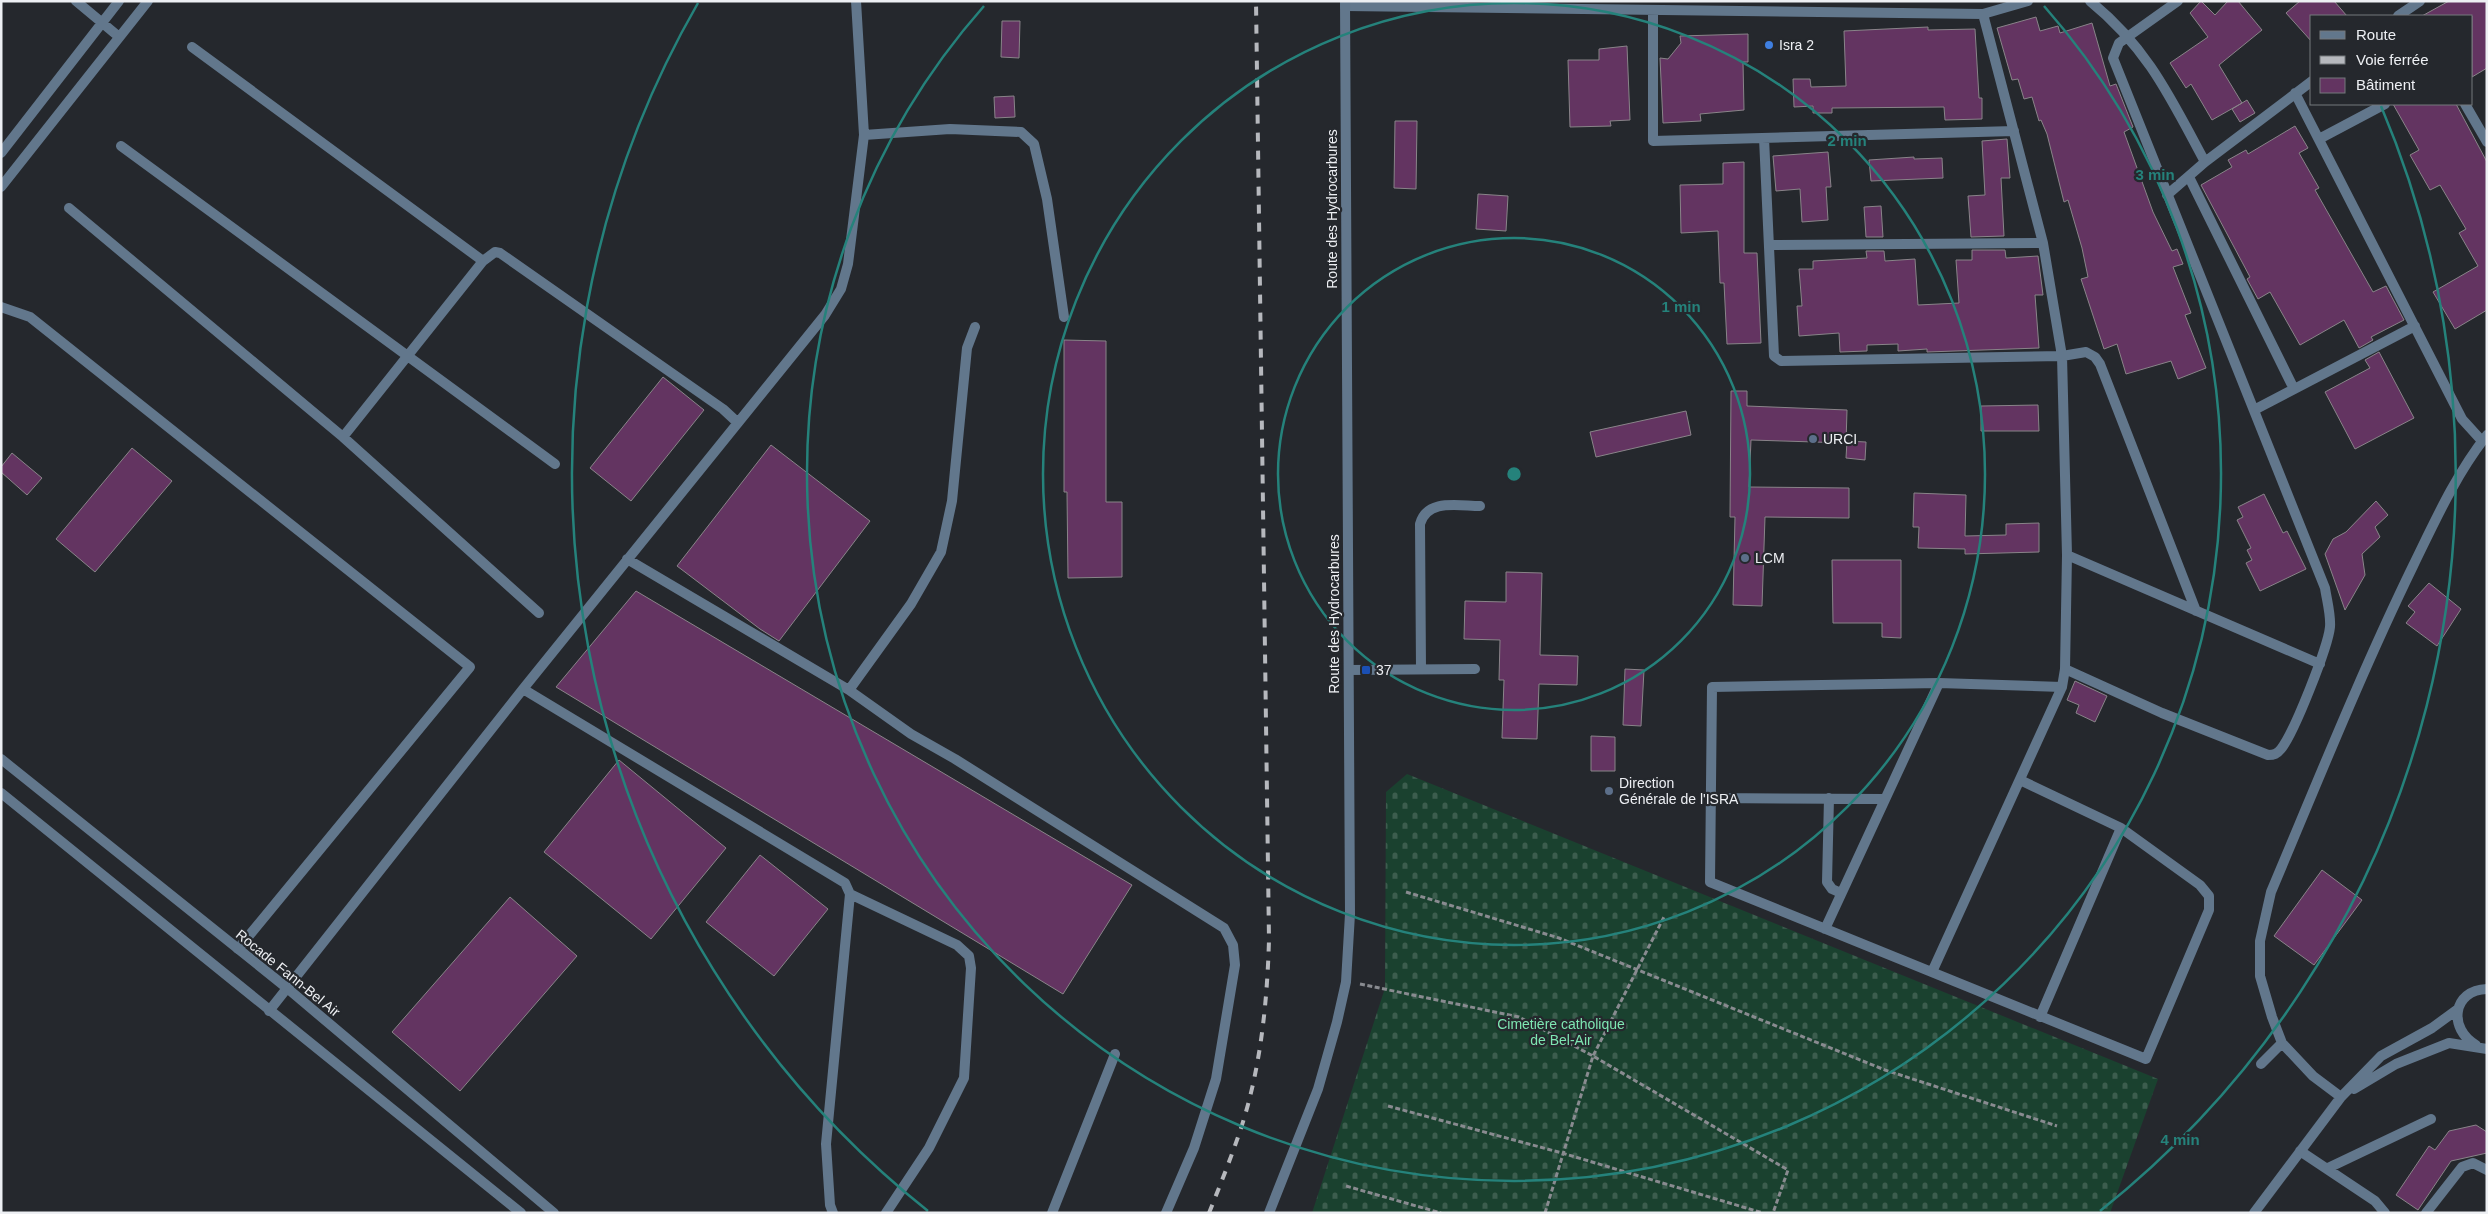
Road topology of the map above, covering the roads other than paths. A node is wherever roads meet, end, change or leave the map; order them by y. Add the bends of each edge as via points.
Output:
1 (76, 1) edge
2 (119, 1) edge
3 (148, 1) edge
4 (856, 1) edge
5 (2028, 1) edge
6 (2178, 1) edge
7 (2092, 2) edge
8 (1345, 4) edge
9 (2416, 4) edge
10 (1653, 10) junction
11 (1983, 14) junction
12 (2400, 15) edge
13 (102, 22) junction
14 (118, 36) junction
15 (2129, 36) junction
16 (192, 47) dead end
17 (2310, 82) edge
18 (2295, 93) junction
19 (2383, 105) edge
20 (2466, 105) edge
21 (2014, 131) junction
22 (864, 135) junction
23 (1764, 138) junction
24 (2319, 139) junction
25 (2487, 142) edge
26 (120, 146) dead end
27 (1, 153) edge
28 (2205, 162) junction
29 (2189, 177) junction
30 (1, 187) edge
31 (2167, 195) junction
32 (69, 208) dead end
33 (2043, 243) junction
34 (1769, 245) junction
35 (483, 261) junction
36 (1, 307) edge
37 (1064, 317) dead end
38 (2415, 326) junction
39 (975, 327) dead end
40 (407, 356) junction
41 (2062, 356) junction
42 (2294, 389) junction
43 (2254, 410) junction
44 (737, 422) junction
45 (343, 437) junction
46 (2484, 438) edge
47 (555, 464) dead end
48 (1480, 506) dead end
49 (2067, 555) junction
50 (627, 559) junction
51 (2196, 610) junction
52 (539, 613) dead end
53 (2320, 664) junction
54 (1421, 669) junction
55 (1475, 669) dead end
56 (2065, 669) junction
57 (1348, 670) junction
58 (1939, 683) junction
59 (2062, 687) junction
60 (523, 689) junction
61 (849, 690) junction
62 (1, 759) edge
63 (2020, 780) junction
64 (1, 793) edge
65 (1711, 798) junction
66 (1829, 798) junction
67 (1885, 799) junction
68 (2121, 828) junction
69 (1841, 893) junction
70 (850, 894) junction
71 (1825, 929) junction
72 (238, 949) junction
73 (1932, 972) junction
74 (287, 988) junction
75 (2487, 989) edge
76 (2458, 1009) junction
77 (269, 1011) junction
78 (2040, 1017) junction
79 (2282, 1043) junction
80 (2485, 1047) edge
81 (1115, 1054) dead end
82 (2261, 1064) dead end
83 (2341, 1097) junction
84 (2431, 1119) dead end
85 (2300, 1151) junction
86 (2328, 1168) junction
87 (2487, 1170) edge
88 (521, 1213) edge
89 (554, 1213) edge
90 (833, 1213) edge
91 (886, 1213) edge
92 (1052, 1213) edge
93 (1166, 1213) edge
94 (1269, 1213) edge
95 (2254, 1213) edge
96 (2385, 1213) edge
97 (2426, 1213) edge

1 - 13 street
2 - 13 street
3 - 14 street
4 - 22 street
5 - 11 street
6 - 15 street
7 - 15 street
8 - 10 street
8 - 57 street, Route des Hydrocarbures
9 - 12 street
10 - 11 street
10 - 23 street via 1653,141
11 - 21 street
13 - 14 street
13 - 27 street
14 - 30 street
15 - 28 street via 2156,71
15 - 31 street via 2116,48 2113,58
16 - 35 street
17 - 18 street
18 - 24 street
18 - 28 street
19 - 24 street
20 - 25 street
21 - 23 street
21 - 33 street
22 - 37 street via 950,129 1021,132 1028,138 1034,144 1048,199
22 - 44 street via 848,264 841,289 825,315
23 - 34 street
24 - 38 street
26 - 40 street
28 - 29 street
29 - 31 street
29 - 42 street
31 - 43 street
32 - 45 street
33 - 34 street
33 - 41 street
34 - 41 street via 1772,348 1777,359
35 - 40 street
35 - 44 street via 491,253 500,252
36 - 72 street via 30,317 470,667
38 - 42 street
38 - 46 street via 2462,419
39 - 61 street via 967,348 952,501 941,552 911,604
40 - 45 street
40 - 47 street
41 - 49 street
41 - 51 street via 2086,352 2100,364
42 - 43 street
43 - 53 street via 2325,588 2330,626
44 - 50 street
45 - 52 street
46 - 79 street via 2471,454 2442,507 2392,610 2272,892 2260,941 2260,976
48 - 54 street via 1437,505 1422,516
49 - 51 street
49 - 56 street
50 - 60 street
50 - 61 street
51 - 53 street
53 - 56 street via 2281,749 2268,755 2162,713
54 - 55 street
54 - 57 street
56 - 59 street
57 - 94 street, Route des Hydrocarbures via 1350,914 1346,982 1318,1089
58 - 59 street
58 - 65 street via 1712,687
58 - 67 street
59 - 63 street
60 - 70 street via 837,877 845,883
60 - 74 street
61 - 93 street via 911,734 1210,918 1230,936 1235,965 1216,1079 1194,1148
62 - 72 street, Rocade Fann-Bel Air
63 - 68 street
63 - 73 street
64 - 77 street
65 - 66 street
65 - 71 street via 1710,882
66 - 67 street
66 - 69 street via 1827,882
67 - 69 street
68 - 78 street
68 - 78 street via 2200,885 2209,896 2209,910 2146,1059
69 - 71 street
70 - 90 street via 826,1144
70 - 91 street via 957,945 969,956 970,962 964,1078 929,1148
71 - 73 street
72 - 74 street, Rocade Fann-Bel Air
73 - 78 street
74 - 77 street
74 - 89 street, Rocade Fann-Bel Air
75 - 76 street via 2468,995
76 - 80 street via 2457,1019 2463,1036
76 - 83 street via 2432,1028 2381,1056
77 - 88 street
79 - 82 street
79 - 83 street via 2313,1076
80 - 83 street via 2449,1043 2396,1064
81 - 92 street
83 - 85 street
84 - 86 street
85 - 86 street
85 - 95 street
86 - 96 street via 2375,1201
87 - 97 street via 2473,1163 2462,1167

